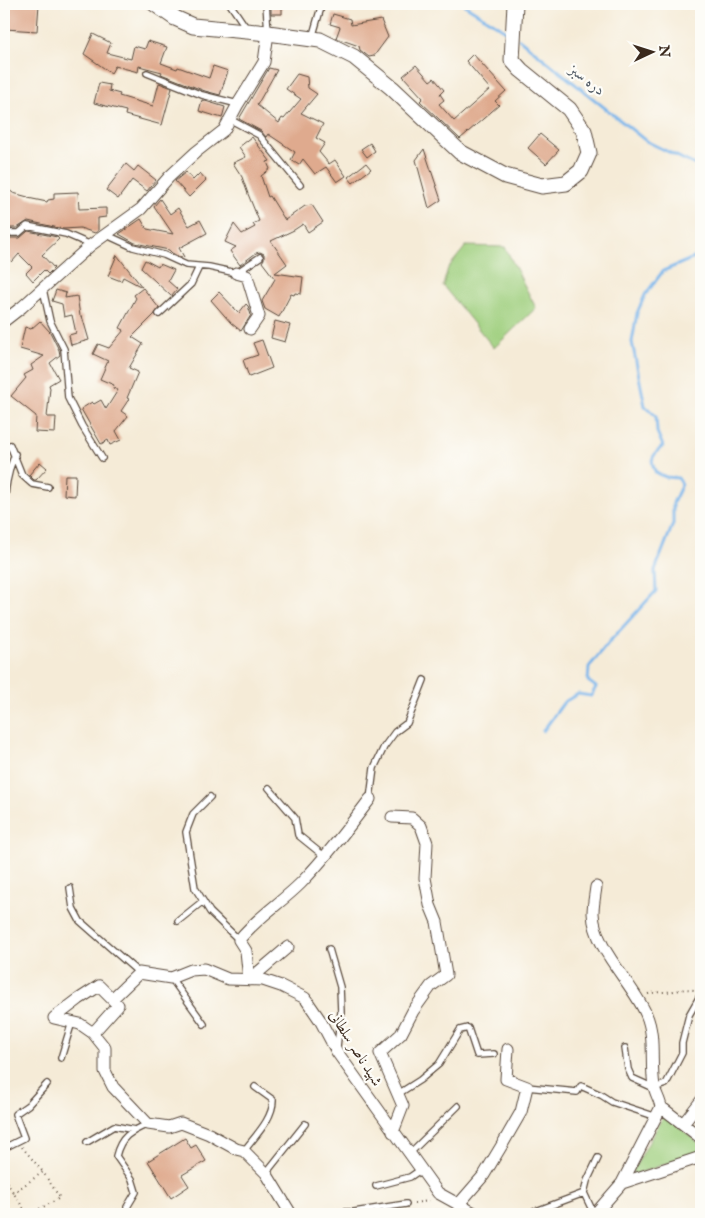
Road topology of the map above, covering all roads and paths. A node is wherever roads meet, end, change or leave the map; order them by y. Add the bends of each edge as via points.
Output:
1 (155, 4) edge
2 (230, 4) edge
3 (266, 4) edge
4 (322, 4) edge
5 (516, 5) edge
6 (248, 31) junction
7 (268, 33) junction
8 (311, 39) junction
9 (147, 73) dead end
10 (238, 104) junction
11 (231, 120) junction
12 (300, 185) dead end
13 (4, 233) edge
14 (107, 235) junction
15 (91, 246) junction
16 (260, 257) dead end
17 (199, 267) junction
18 (236, 273) junction
19 (43, 289) junction
20 (159, 314) dead end
21 (4, 321) edge
22 (250, 329) dead end
23 (4, 449) edge
24 (15, 454) junction
25 (102, 458) dead end
26 (48, 486) dead end
27 (4, 510) edge
28 (424, 680) dead end
29 (269, 788) dead end
30 (210, 797) dead end
31 (370, 799) joint
32 (392, 816) dead end
33 (324, 856) junction
34 (596, 886) dead end
35 (70, 888) dead end
36 (203, 901) junction
37 (178, 921) dead end
38 (238, 940) junction
39 (288, 947) dead end
40 (329, 950) dead end
41 (139, 973) junction
42 (171, 978) junction
43 (249, 980) junction
44 (701, 993) edge
45 (636, 997) junction
46 (112, 998) junction
47 (72, 1022) junction
48 (204, 1024) dead end
49 (93, 1033) junction
50 (625, 1048) dead end
51 (508, 1049) dead end
52 (337, 1052) junction
53 (494, 1054) dead end
54 (61, 1058) dead end
55 (47, 1084) dead end
56 (255, 1087) dead end
57 (526, 1087) junction
58 (654, 1088) junction
59 (398, 1094) junction
60 (701, 1101) edge
61 (458, 1106) dead end
62 (659, 1112) junction
63 (148, 1124) junction
64 (305, 1124) dead end
65 (683, 1124) junction
66 (135, 1130) junction
67 (393, 1132) junction
68 (701, 1138) edge
69 (18, 1141) junction
70 (87, 1142) dead end
71 (4, 1148) edge
72 (244, 1151) junction
73 (409, 1154) junction
74 (701, 1157) edge
75 (598, 1158) dead end
76 (420, 1170) junction
77 (43, 1172) junction
78 (266, 1173) junction
79 (4, 1178) edge
80 (622, 1183) junction
81 (376, 1186) dead end
82 (13, 1193) junction
83 (584, 1193) junction
84 (438, 1194) junction
85 (406, 1204) joint
86 (458, 1205) junction
87 (29, 1214) edge
88 (131, 1214) edge
89 (291, 1214) edge
90 (309, 1214) edge
91 (476, 1214) edge
92 (528, 1214) edge
93 (595, 1214) edge

1 - 6 street via 193,26
2 - 6 lane
3 - 7 lane
4 - 8 lane
5 - 8 street via 512,60 569,109 584,131 589,153 581,171 566,183 542,186 505,176 460,152 392,88 354,58 320,40
6 - 7 street
7 - 8 street
7 - 10 street via 264,62
9 - 10 lane via 202,95
10 - 11 street
11 - 12 lane via 259,135
11 - 14 street via 224,130 169,177 141,209
13 - 15 lane via 19,233 27,226 66,234
14 - 15 street
14 - 17 lane via 133,247
15 - 19 street
16 - 18 lane
17 - 18 lane
17 - 20 lane via 191,284
18 - 22 street via 247,276 259,316
19 - 21 street
19 - 25 lane via 50,321 64,349 68,398
23 - 24 lane via 10,445
24 - 26 lane via 22,475 32,484
24 - 27 lane via 8,470
28 - 31 lane via 407,723 384,747 374,768
29 - 33 lane via 295,818 298,834
30 - 36 lane via 193,814 186,832 195,888
31 - 33 street
32 - 59 street via 412,818 421,826 427,843 426,887 437,922 446,976 431,986 412,1011 401,1034 380,1053
33 - 38 street via 301,882
34 - 45 street via 593,914 598,934 611,962
35 - 41 lane via 73,908 80,921
36 - 37 lane
36 - 38 lane
38 - 43 street via 246,951
39 - 43 street
40 - 52 lane via 340,987
41 - 42 street
41 - 46 street
42 - 43 street, شهید ناصر سلطانی via 204,969 228,978
42 - 48 lane
43 - 52 street, شهید ناصر سلطانی via 263,980 282,986 305,998
44 - 45 path via 683,988
44 - 58 lane via 689,1015 682,1053 666,1084
45 - 58 street via 646,1015 653,1040
46 - 47 street via 99,986 54,1018
46 - 49 street via 118,1004
47 - 49 street
47 - 54 lane
49 - 63 street via 105,1048 105,1071 113,1087
50 - 58 lane via 632,1078
51 - 57 street via 506,1079
52 - 67 street, شهید ناصر سلطانی
53 - 59 lane via 477,1055 468,1028 460,1030 439,1064
55 - 69 lane via 15,1114 24,1138
56 - 72 lane via 273,1100 273,1107
57 - 62 lane via 577,1092 581,1086 612,1102
57 - 86 street via 521,1112 502,1145 484,1175
58 - 62 street via 660,1099
59 - 67 street via 403,1106
60 - 65 street
61 - 73 lane
62 - 65 street
62 - 80 street
63 - 66 lane
63 - 72 street via 169,1127 181,1123
64 - 78 lane
65 - 68 street
66 - 70 lane via 114,1126
66 - 88 lane via 123,1138 116,1156 132,1179 136,1192 127,1207
67 - 73 street, شهید ناصر سلطانی
69 - 71 lane
69 - 77 path
72 - 78 street
73 - 76 street, شهید ناصر سلطانی
74 - 80 street
75 - 83 lane
76 - 81 lane via 410,1177
76 - 84 street, شهید ناصر سلطانی
77 - 82 path
77 - 87 path via 60,1198
78 - 89 street
79 - 82 path
80 - 93 street
82 - 87 path
83 - 92 lane
83 - 93 lane
84 - 85 path via 434,1200
84 - 86 street, شهید ناصر سلطانی
85 - 90 lane via 354,1212
86 - 91 street, شهید ناصر سلطانی

